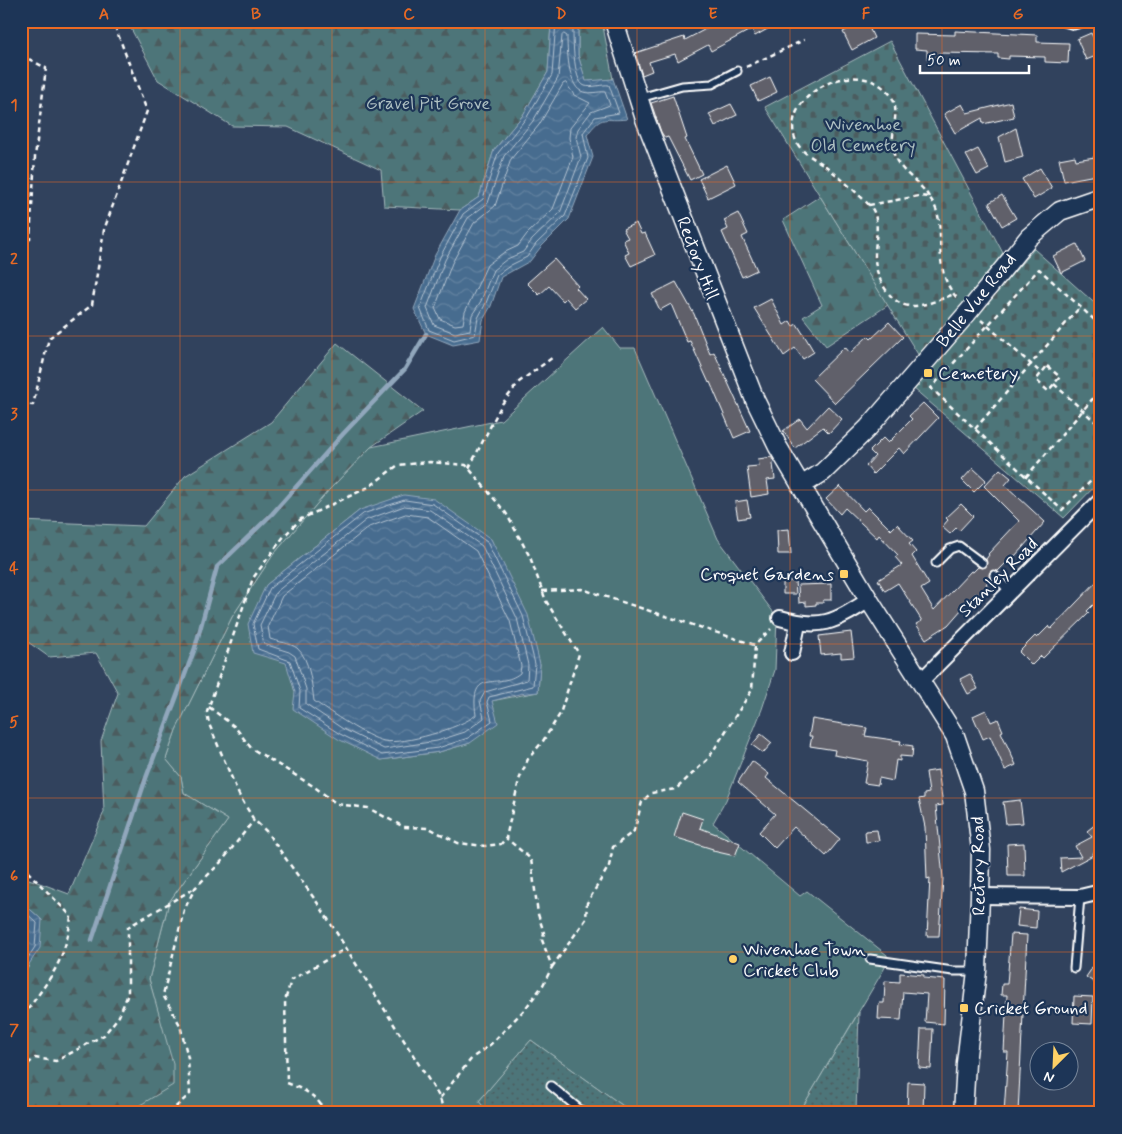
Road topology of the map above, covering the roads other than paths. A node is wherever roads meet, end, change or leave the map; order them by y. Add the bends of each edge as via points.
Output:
1 (614, 21) edge
2 (1060, 21) edge
3 (1088, 21) edge
4 (737, 71) road end
5 (639, 99) junction
6 (1101, 197) edge
7 (801, 486) junction
8 (1101, 500) edge
9 (936, 563) dead end
10 (982, 563) dead end
11 (994, 575) dead end
12 (1010, 592) junction
13 (868, 600) junction
14 (780, 618) road end
15 (798, 624) junction
16 (792, 653) dead end
17 (921, 681) junction
18 (1101, 892) edge
19 (980, 896) junction
20 (1080, 897) junction
21 (870, 959) dead end
22 (1074, 968) dead end
23 (976, 971) junction
24 (551, 1086) dead end
25 (584, 1113) edge
26 (963, 1113) edge

1 - 5 street, Rectory Hill
2 - 3 lane via 1074,25
4 - 5 lane via 712,84 682,86
5 - 7 street, Rectory Hill via 755,400
6 - 7 street, Belle Vue Road via 1060,211 1016,250 970,310 843,454
7 - 13 street, Rectory Road
8 - 12 street, Stanley Road
9 - 10 lane via 950,549 959,546
11 - 12 lane
12 - 17 street, Stanley Road
13 - 15 street via 830,623
13 - 17 street, Rectory Road
14 - 15 street
15 - 16 street
17 - 19 street, Rectory Road via 955,736 974,791 981,850
18 - 20 street
19 - 20 street
19 - 23 street, Rectory Road
20 - 22 lane
21 - 23 lane via 953,971
23 - 26 street, Rectory Road
24 - 25 lane

